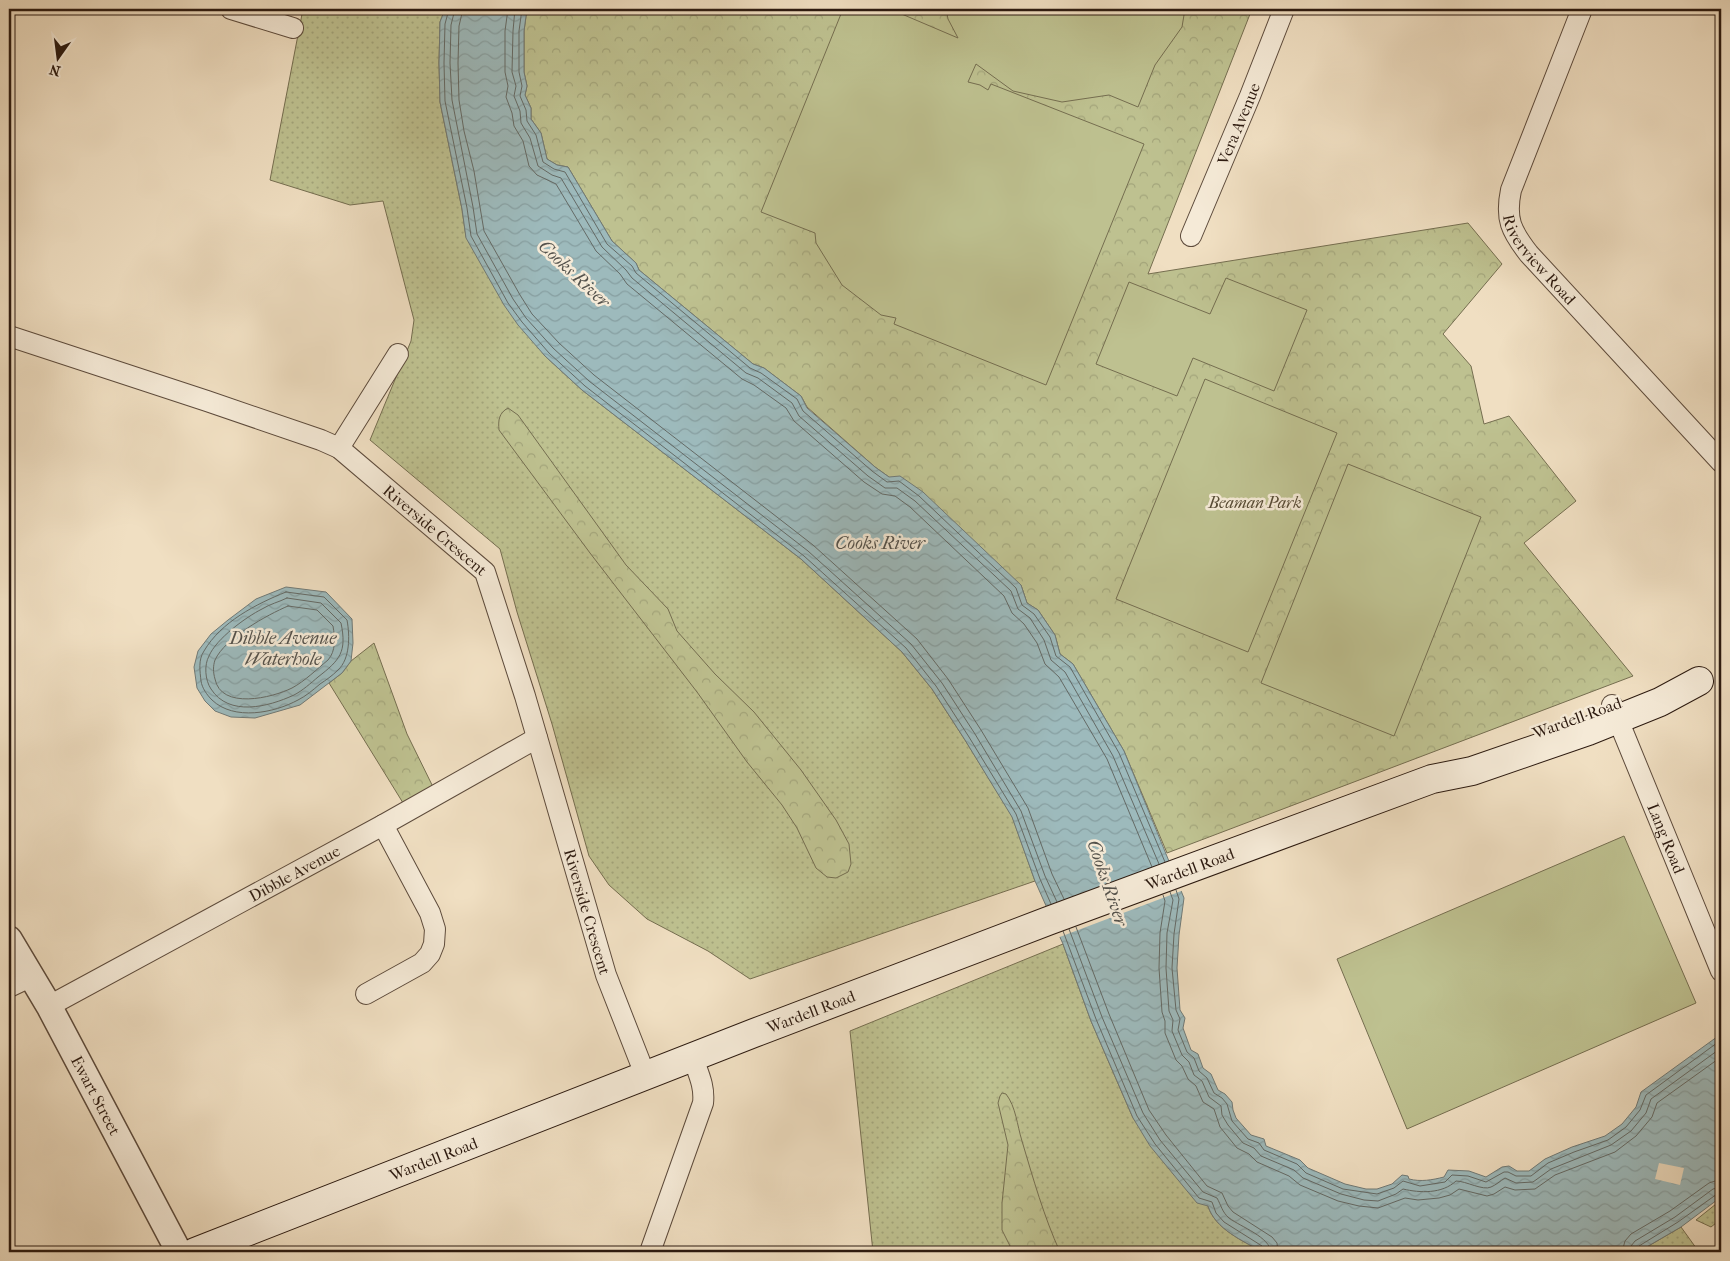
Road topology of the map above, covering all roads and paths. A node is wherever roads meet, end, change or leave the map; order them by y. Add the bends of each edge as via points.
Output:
1 (231, 9) edge
2 (1284, 9) edge
3 (1582, 9) edge
4 (293, 28) dead end
5 (1191, 236) dead end
6 (9, 336) edge
7 (398, 354) dead end
8 (339, 448) junction
9 (1721, 462) edge
10 (1710, 677) edge
11 (1617, 720) junction
12 (537, 738) junction
13 (383, 826) junction
14 (9, 939) edge
15 (1721, 971) edge
16 (19, 982) edge
17 (366, 994) dead end
18 (48, 1006) junction
19 (693, 1058) junction
20 (646, 1077) junction
21 (179, 1252) edge
22 (195, 1252) edge
23 (650, 1252) edge

1 - 4 street
2 - 5 street, Vera Avenue
3 - 9 street, Riverview Road via 1511,190 1507,208 1511,225 1529,254
6 - 8 street, Riverside Crescent via 206,400
7 - 8 street
8 - 12 street, Riverside Crescent via 485,572
10 - 11 main road, Wardell Road
11 - 15 street, Lang Road
11 - 19 main road, Wardell Road via 1472,771 1432,779 1048,921
12 - 13 street, Dibble Avenue
12 - 20 street, Riverside Crescent via 606,975
13 - 17 street via 430,913 435,929 434,944 422,963
13 - 18 street, Dibble Avenue
14 - 16 street, Ewart Street
16 - 18 street, Ewart Street
18 - 21 street, Ewart Street
19 - 20 main road, Wardell Road
19 - 23 street via 702,1082 703,1103
20 - 22 main road, Wardell Road

